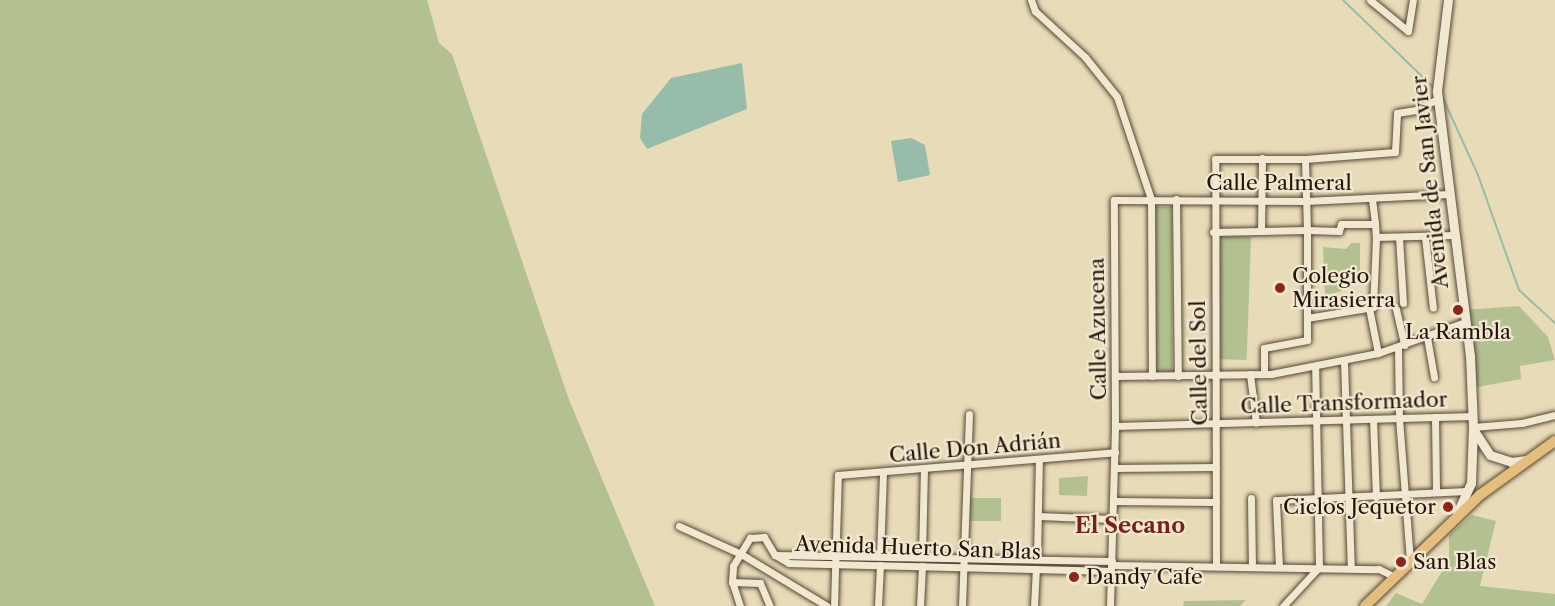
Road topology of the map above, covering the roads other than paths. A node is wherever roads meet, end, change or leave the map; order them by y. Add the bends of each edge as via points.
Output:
1 (1031, 0) edge
2 (1370, 0) edge
3 (1413, 0) edge
4 (1448, 0) edge
5 (1438, 99) junction
6 (1262, 158) junction
7 (1305, 159) junction
8 (1449, 194) junction
9 (1151, 199) junction
10 (1176, 199) junction
11 (1261, 199) junction
12 (1372, 199) junction
13 (1213, 200) junction
14 (1306, 201) junction
15 (1112, 205) joint
16 (1375, 224) junction
17 (1307, 230) junction
18 (1261, 231) junction
19 (1213, 232) junction
20 (1454, 235) junction
21 (1376, 237) junction
22 (1399, 237) junction
23 (1425, 237) junction
24 (1403, 303) dead end
25 (1371, 308) junction
26 (1433, 308) dead end
27 (1396, 309) dead end
28 (1307, 318) junction
29 (1465, 322) junction
30 (1427, 337) junction
31 (1401, 346) junction
32 (1377, 353) junction
33 (1344, 362) junction
34 (1315, 366) junction
35 (1250, 374) junction
36 (1264, 374) junction
37 (1215, 375) junction
38 (1115, 376) junction
39 (1152, 376) junction
40 (1178, 376) junction
41 (1434, 377) dead end
42 (969, 414) dead end
43 (1555, 415) edge
44 (1473, 416) junction
45 (1435, 417) junction
46 (1399, 418) junction
47 (1373, 419) junction
48 (1345, 420) junction
49 (1315, 421) junction
50 (1256, 423) junction
51 (1216, 424) junction
52 (1116, 426) junction
53 (1473, 427) junction
54 (1555, 441) edge
55 (1115, 452) junction
56 (1039, 459) junction
57 (1527, 460) junction
58 (967, 465) junction
59 (1216, 467) junction
60 (924, 468) junction
61 (1114, 468) junction
62 (883, 472) junction
63 (1436, 492) junction
64 (1405, 496) junction
65 (1472, 496) junction
66 (1376, 497) junction
67 (1251, 498) dead end
68 (1348, 498) junction
69 (1316, 499) junction
70 (1113, 501) junction
71 (1216, 502) junction
72 (1038, 516) junction
73 (1113, 519) junction
74 (679, 526) dead end
75 (741, 554) junction
76 (836, 554) junction
77 (775, 555) junction
78 (880, 555) junction
79 (922, 556) junction
80 (964, 557) junction
81 (1036, 559) junction
82 (1410, 562) junction
83 (836, 564) junction
84 (880, 565) junction
85 (1111, 565) junction
86 (922, 566) junction
87 (1216, 566) junction
88 (963, 567) junction
89 (1252, 567) junction
90 (1279, 567) junction
91 (1319, 567) junction
92 (1351, 568) junction
93 (1035, 569) junction
94 (1395, 577) junction
95 (732, 582) junction
96 (1377, 594) junction
97 (740, 606) edge
98 (770, 606) edge
99 (827, 606) edge
100 (834, 606) edge
101 (878, 606) edge
102 (920, 606) edge
103 (962, 606) edge
104 (1034, 606) edge
105 (1110, 606) edge
106 (1283, 606) edge
107 (1365, 606) edge
108 (1376, 606) edge

1 - 9 street via 1035,11 1085,57 1117,97
2 - 3 street via 1408,31
4 - 5 main road, Avenida de San Javier via 1438,62
5 - 7 street via 1416,110 1397,113 1395,152
5 - 8 main road, Avenida de San Javier
6 - 7 street
6 - 11 street
6 - 13 street, Calle del Sol via 1215,159
7 - 14 street
8 - 12 street, Calle Palmeral
8 - 20 main road, Avenida de San Javier
9 - 10 street, Calle Palmeral
9 - 15 street, Calle Palmeral via 1117,199
9 - 39 street
10 - 13 street, Calle Palmeral
10 - 40 street
11 - 13 street, Calle Palmeral
11 - 14 street, Calle Palmeral
11 - 18 street
12 - 14 street, Calle Palmeral
12 - 16 street
13 - 19 street, Calle del Sol
14 - 17 street
15 - 38 street, Calle Azucena
16 - 17 street via 1341,224 1339,231
16 - 21 street
17 - 18 street
17 - 28 street
18 - 19 street
19 - 37 street, Calle del Sol
20 - 23 street
20 - 29 main road, Avenida de San Javier
21 - 22 street
21 - 25 street
22 - 23 street
22 - 24 street
23 - 26 street
25 - 28 street
25 - 32 street
27 - 31 street
28 - 36 street via 1307,340 1264,348
29 - 30 street
29 - 44 main road, Avenida de San Javier
30 - 31 street
30 - 41 street
31 - 32 street
31 - 46 street
32 - 33 street
33 - 34 street
33 - 48 street
34 - 36 street
34 - 49 street
35 - 36 street
35 - 37 street
35 - 50 street
37 - 40 street
37 - 51 street, Calle del Sol
38 - 39 street
38 - 52 street, Calle Azucena
39 - 40 street
42 - 58 street
43 - 53 street via 1522,423
44 - 45 street, Calle Transformador
44 - 53 main road, Avenida de San Javier
45 - 46 street, Calle Transformador
45 - 63 street
46 - 47 street, Calle Transformador
46 - 64 street
47 - 48 street, Calle Transformador
47 - 66 street
48 - 49 street, Calle Transformador
48 - 68 street
49 - 50 street, Calle Transformador
49 - 69 street
50 - 51 street, Calle Transformador
51 - 52 street, Calle Transformador
51 - 59 street, Calle del Sol
52 - 55 street, Calle Azucena
53 - 57 main road via 1491,455 1505,461
53 - 65 main road, Avenida de San Javier
54 - 57 main road
55 - 56 street, Calle Don Adrián
55 - 61 street, Calle Azucena
56 - 58 street, Calle Don Adrián
56 - 72 street
57 - 65 main road
58 - 60 street, Calle Don Adrián
58 - 80 street
59 - 61 street
59 - 71 street, Calle del Sol
60 - 62 street, Calle Don Adrián
60 - 79 street
61 - 70 street, Calle Azucena
62 - 76 street, Calle Don Adrián via 838,475
62 - 78 street
63 - 64 street
63 - 65 street
64 - 66 street
64 - 82 street
65 - 82 main road
66 - 68 street
67 - 89 street
68 - 69 street
68 - 92 street
69 - 90 street via 1276,500
69 - 91 street
70 - 71 street
70 - 73 street, Calle Azucena
71 - 87 street, Calle del Sol
72 - 73 street
72 - 81 street
73 - 85 street, Calle Azucena
74 - 75 street
75 - 77 street via 750,538 764,537
75 - 95 street via 733,566
75 - 99 street
76 - 77 street, Avenida Huerto San Blas
76 - 78 street, Avenida Huerto San Blas
76 - 83 street
77 - 83 street, Avenida Huerto San Blas via 789,563
78 - 79 street, Avenida Huerto San Blas
79 - 80 street, Avenida Huerto San Blas
80 - 81 street, Avenida Huerto San Blas
80 - 88 street
81 - 85 street, Avenida Huerto San Blas
82 - 94 main road
83 - 84 street, Avenida Huerto San Blas
83 - 100 street
84 - 86 street, Avenida Huerto San Blas
84 - 101 street
85 - 87 street, Avenida Huerto San Blas
85 - 93 street, Avenida Huerto San Blas
85 - 105 street, Calle Azucena
86 - 88 street, Avenida Huerto San Blas
86 - 102 street
87 - 89 street, Avenida Huerto San Blas
88 - 93 street, Avenida Huerto San Blas
88 - 103 street
89 - 90 street, Avenida Huerto San Blas
90 - 91 street, Avenida Huerto San Blas
91 - 92 street, Avenida Huerto San Blas
91 - 106 street
92 - 94 street, Avenida Huerto San Blas via 1379,568
93 - 104 street
94 - 96 main road
95 - 97 street
95 - 98 street via 760,583
96 - 107 main road
96 - 108 street

